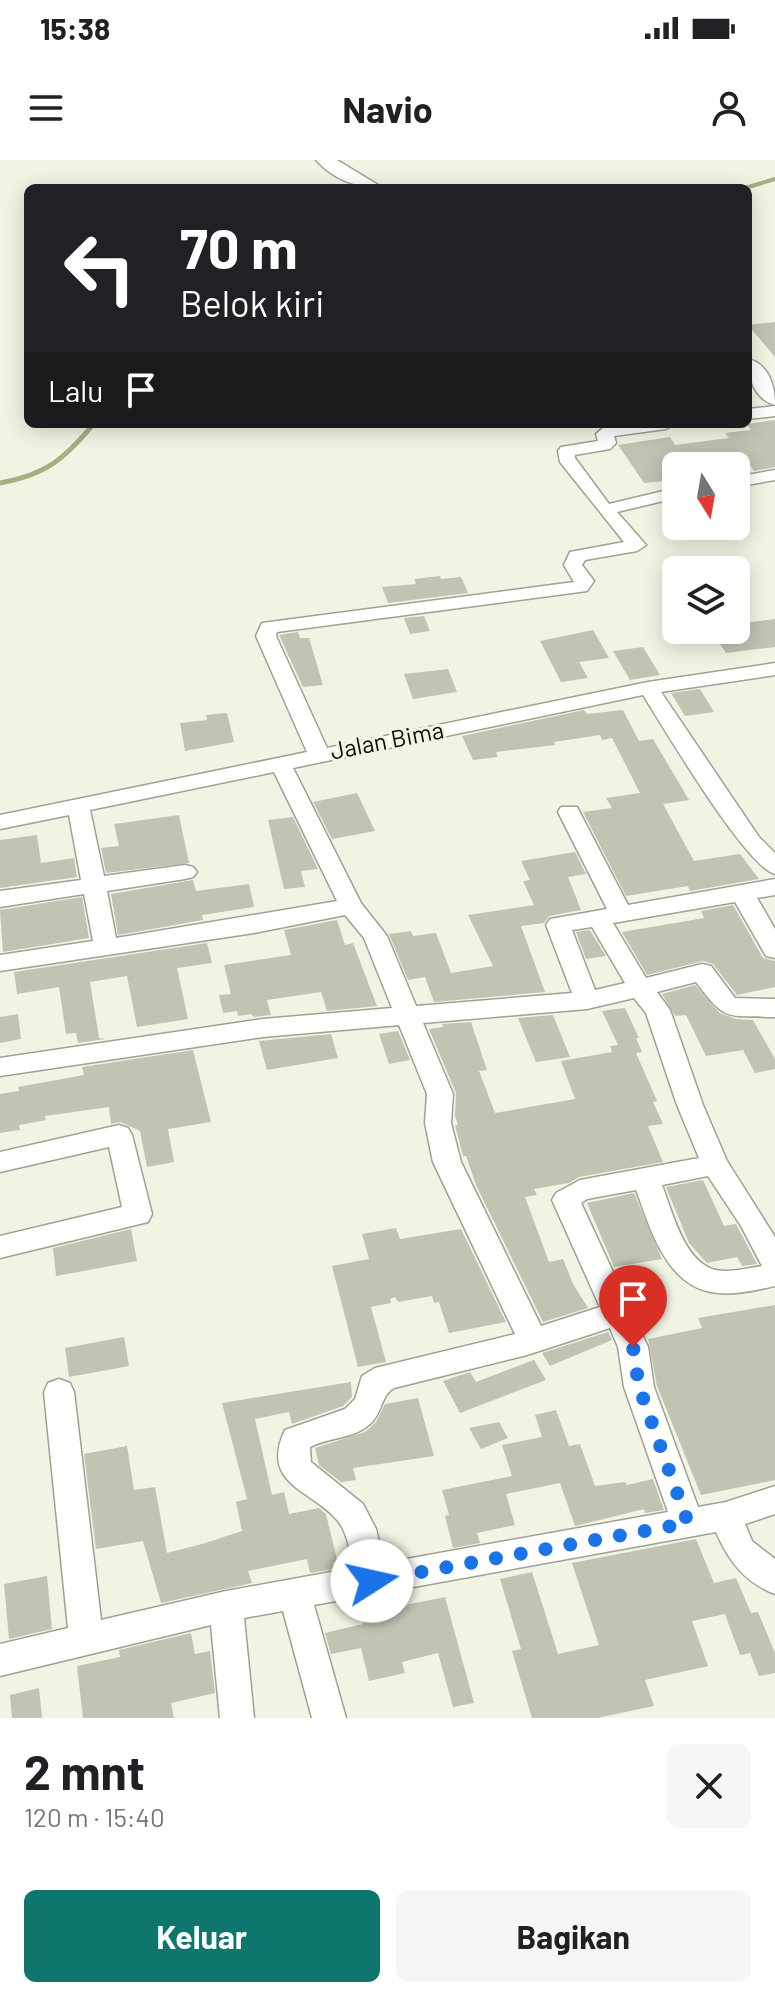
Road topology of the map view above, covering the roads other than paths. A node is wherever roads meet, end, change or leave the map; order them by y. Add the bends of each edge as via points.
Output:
1 (325, 160) edge
2 (366, 184) edge
3 (753, 360) edge
4 (775, 398) edge
5 (775, 411) edge
6 (752, 414) edge
7 (638, 428) edge
8 (775, 475) edge
9 (750, 479) edge
10 (662, 496) edge
11 (605, 510) junction
12 (774, 670) edge
13 (648, 688) junction
14 (319, 755) junction
15 (280, 763) junction
16 (78, 805) junction
17 (569, 812) dead end
18 (0, 822) edge
19 (775, 867) edge
20 (185, 872) dead end
21 (95, 885) junction
22 (775, 887) edge
23 (742, 893) junction
24 (0, 899) edge
25 (351, 906) junction
26 (609, 914) junction
27 (106, 948) junction
28 (775, 950) edge
29 (0, 963) edge
30 (640, 988) junction
31 (587, 1000) junction
32 (775, 1008) edge
33 (407, 1018) junction
34 (0, 1067) edge
35 (0, 1162) edge
36 (715, 1165) junction
37 (645, 1177) junction
38 (0, 1247) edge
39 (775, 1264) edge
40 (775, 1275) edge
41 (619, 1313) junction
42 (533, 1341) junction
43 (59, 1392) dead end
44 (775, 1500) edge
45 (726, 1516) junction
46 (688, 1523) junction
47 (775, 1579) edge
48 (372, 1581) junction
49 (295, 1595) junction
50 (226, 1606) junction
51 (86, 1639) junction
52 (0, 1660) edge
53 (237, 1718) edge
54 (329, 1718) edge

1 - 2 street
3 - 4 street
5 - 6 street
7 - 11 street via 609,432 604,445 567,451 570,466
8 - 9 street
10 - 11 street
11 - 14 street via 637,545 577,556 573,565 584,581 580,587 268,628 266,636
12 - 13 street, Jalan Bima
13 - 14 street, Jalan Bima
13 - 19 street via 751,842
14 - 15 street, Jalan Bima
15 - 16 street, Jalan Bima
15 - 25 street
16 - 18 street, Jalan Bima
16 - 21 street
17 - 26 street
20 - 21 street
21 - 24 street
21 - 27 street
22 - 23 street
23 - 26 street
23 - 28 street
25 - 27 street
25 - 33 street via 375,936
26 - 30 street
26 - 31 street via 567,921 558,928
27 - 29 street
30 - 31 street
30 - 32 street via 702,972 728,1006
30 - 36 street via 658,1010
31 - 33 street
33 - 34 street via 263,1028
33 - 42 street via 440,1094 438,1123 447,1162
35 - 38 street via 119,1135 138,1214
36 - 37 street
36 - 39 street
37 - 40 street via 688,1269 711,1281
37 - 41 street via 580,1190 566,1200
41 - 42 street
41 - 46 street via 633,1347 639,1387
42 - 48 street via 386,1377 373,1385 371,1402 360,1418 296,1439 301,1475 351,1511
43 - 51 street
44 - 45 street
45 - 46 street
45 - 47 street via 740,1551
46 - 48 street
48 - 49 street
49 - 50 street
49 - 54 street
50 - 51 street
50 - 53 street
51 - 52 street

